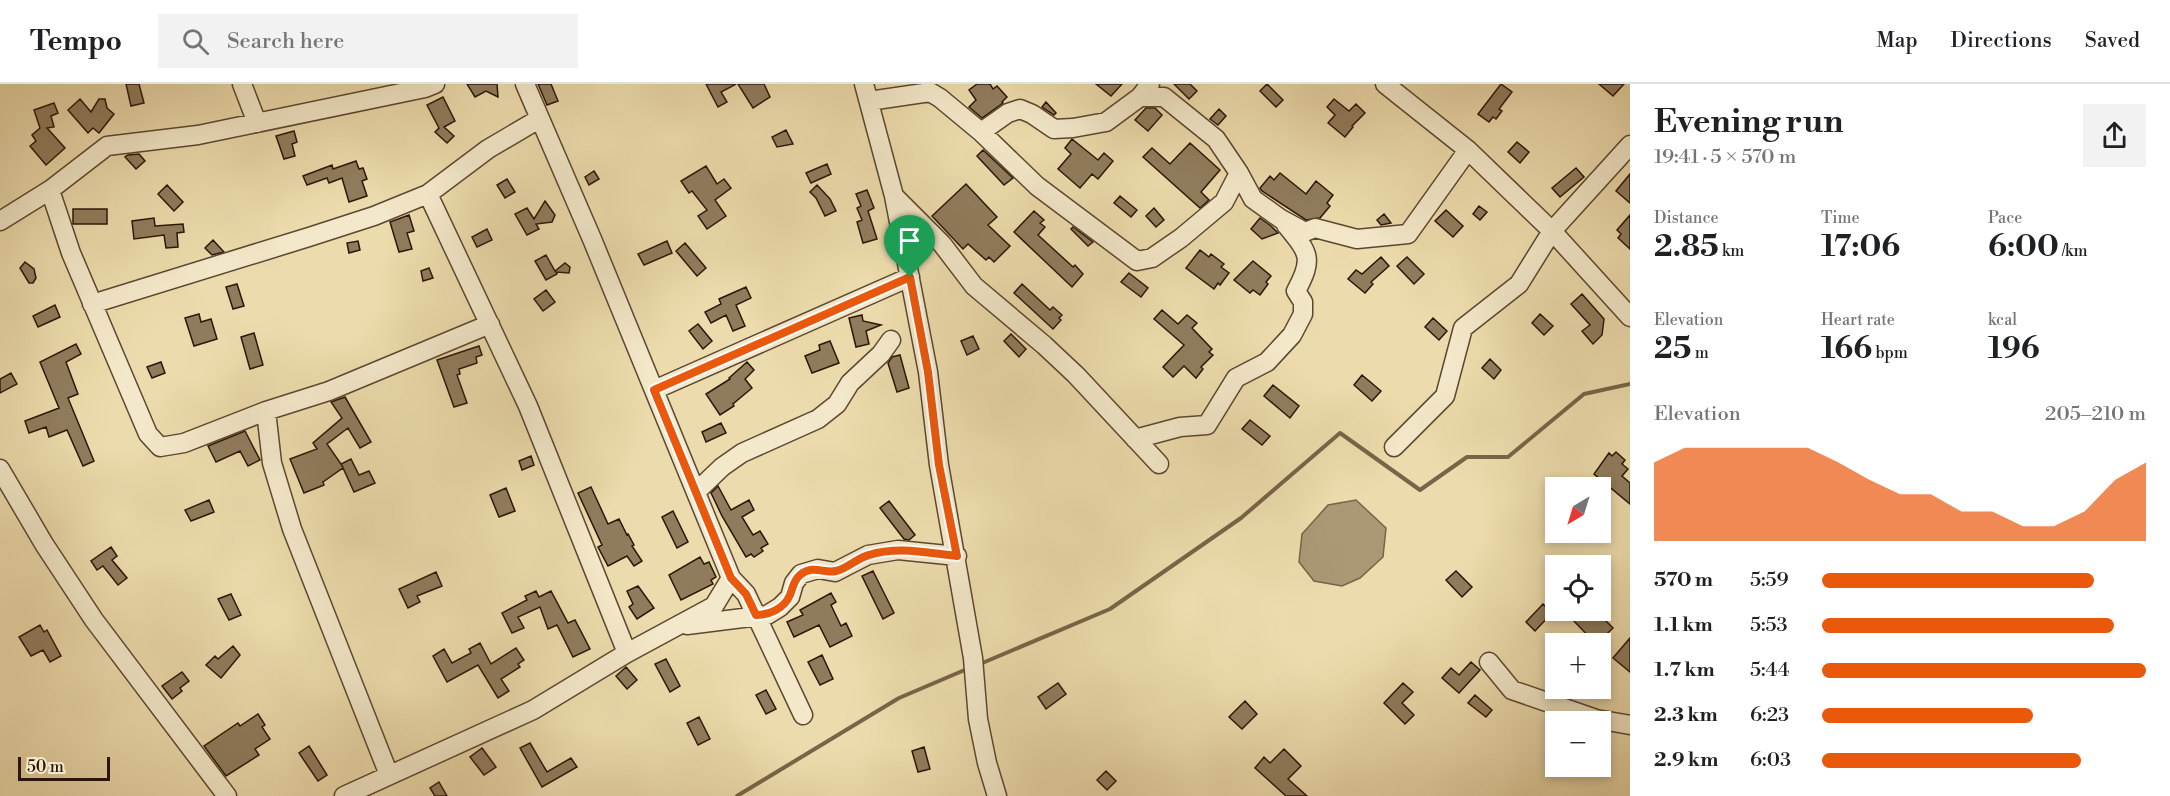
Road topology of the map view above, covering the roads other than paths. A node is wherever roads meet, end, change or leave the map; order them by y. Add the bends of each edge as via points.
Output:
1 (242, 84) edge
2 (435, 84) edge
3 (525, 84) edge
4 (1384, 84) edge
5 (1145, 90) edge
6 (866, 92) edge
7 (539, 119) junction
8 (257, 123) junction
9 (981, 132) junction
10 (1630, 145) edge
11 (1468, 150) junction
12 (1239, 173) junction
13 (50, 189) junction
14 (428, 194) junction
15 (894, 196) junction
16 (1281, 219) junction
17 (0, 220) edge
18 (1552, 231) junction
19 (910, 277) junction
20 (92, 304) junction
21 (1630, 317) edge
22 (490, 324) junction
23 (891, 340) dead end
24 (654, 390) junction
25 (266, 411) junction
26 (1135, 439) junction
27 (1394, 447) dead end
28 (1159, 464) dead end
29 (0, 469) edge
30 (696, 492) junction
31 (957, 556) junction
32 (731, 578) junction
33 (756, 615) junction
34 (677, 626) junction
35 (627, 653) junction
36 (1489, 662) dead end
37 (803, 715) dead end
38 (1630, 725) edge
39 (389, 775) junction
40 (227, 796) edge
41 (344, 796) edge
42 (997, 796) edge

1 - 8 street
2 - 8 street
3 - 7 street
4 - 11 street
5 - 9 street via 1106,122 1054,129 1020,109
5 - 12 street via 1164,97 1216,139
6 - 9 street via 930,92
6 - 15 street
7 - 14 street via 488,149
7 - 24 street
8 - 13 street via 107,146
9 - 12 street via 1037,186 1137,261 1152,258 1224,202
10 - 18 street
11 - 16 street via 1408,234 1358,239 1316,228 1305,232
11 - 18 street
12 - 16 street via 1253,199
13 - 17 street
13 - 20 street
14 - 20 street via 298,241
14 - 22 street
15 - 19 street
15 - 26 street via 942,244 974,286 1076,375
16 - 26 street via 1306,250 1307,271 1296,291 1303,302 1303,314 1292,335 1267,362 1236,378 1207,425 1180,427
18 - 21 street
18 - 27 street via 1519,284 1463,328 1445,396
19 - 24 street
19 - 31 street
20 - 25 street via 148,434 160,447 184,443
22 - 25 street via 329,391
22 - 35 street via 528,405
23 - 30 street via 850,383 837,404 818,419 742,453
24 - 30 street
25 - 39 street via 272,463 292,529
26 - 28 street
29 - 40 street via 94,620
30 - 32 street
31 - 33 street via 898,550 868,555 835,572 818,569 801,574 780,607 767,615
31 - 42 street via 982,739
32 - 33 street via 746,594
32 - 34 street via 714,606
33 - 34 street
33 - 37 street
34 - 35 street
35 - 39 street via 533,710
36 - 38 street via 1512,690 1596,719
39 - 41 street

